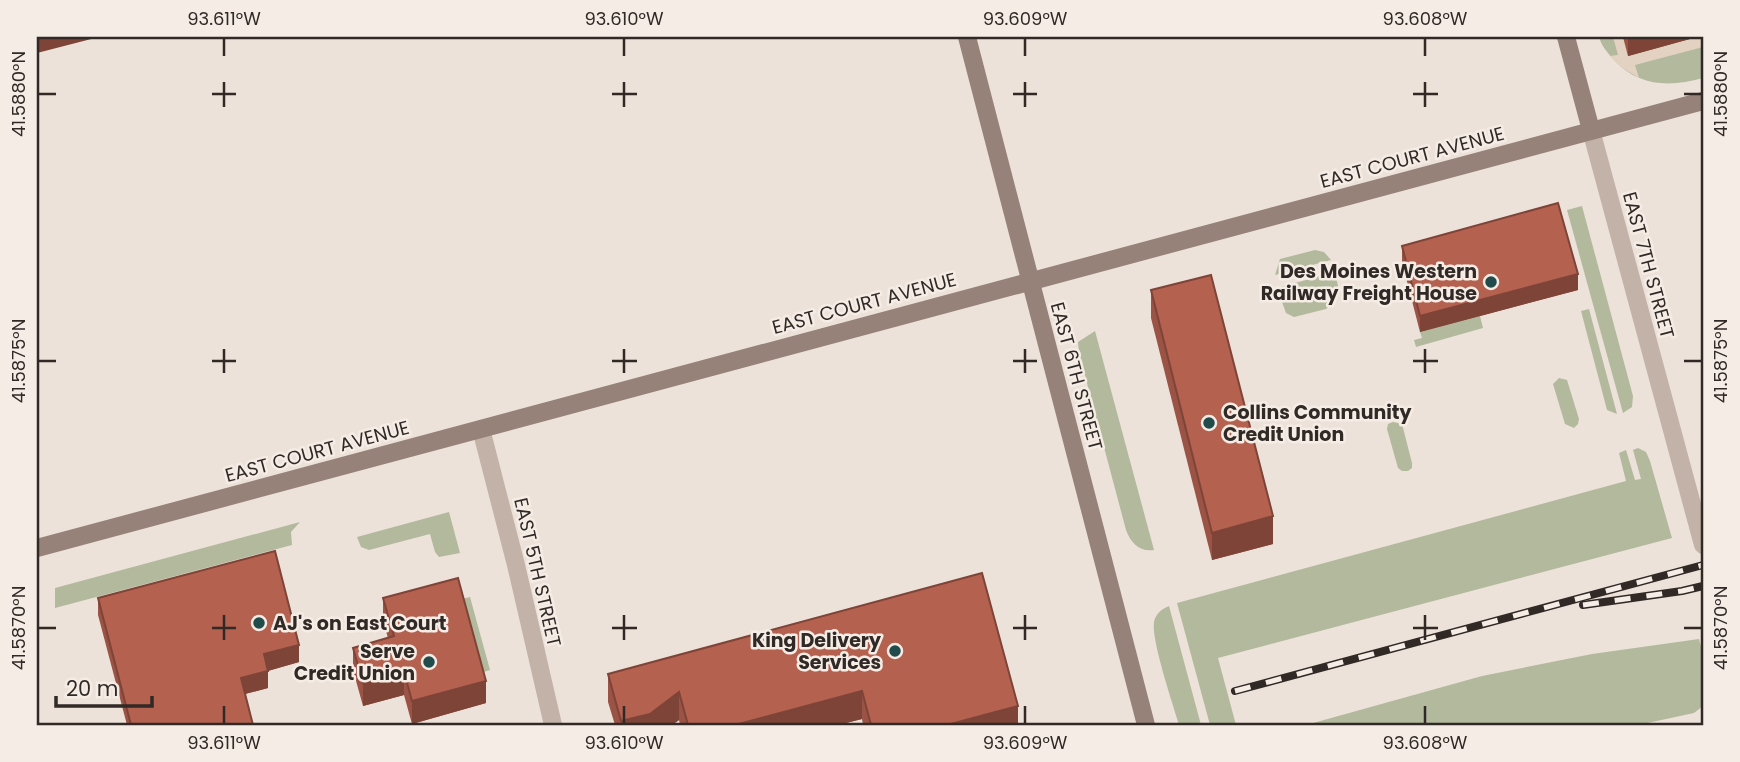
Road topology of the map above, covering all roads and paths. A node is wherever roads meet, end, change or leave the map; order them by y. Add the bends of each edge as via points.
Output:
1 (967, 37) edge
2 (1566, 37) edge
3 (1703, 101) edge
4 (1591, 130) junction
5 (1031, 281) junction
6 (481, 429) junction
7 (1703, 545) edge
8 (37, 548) edge
9 (553, 725) edge
10 (1146, 725) edge

1 - 5 street, EAST 6TH STREET
2 - 4 street, EAST 7TH STREET
3 - 4 street, EAST COURT AVENUE
4 - 5 street, EAST COURT AVENUE
4 - 7 street, EAST 7TH STREET
5 - 6 street, EAST COURT AVENUE
5 - 10 street, EAST 6TH STREET
6 - 8 street, EAST COURT AVENUE
6 - 9 street, EAST 5TH STREET

